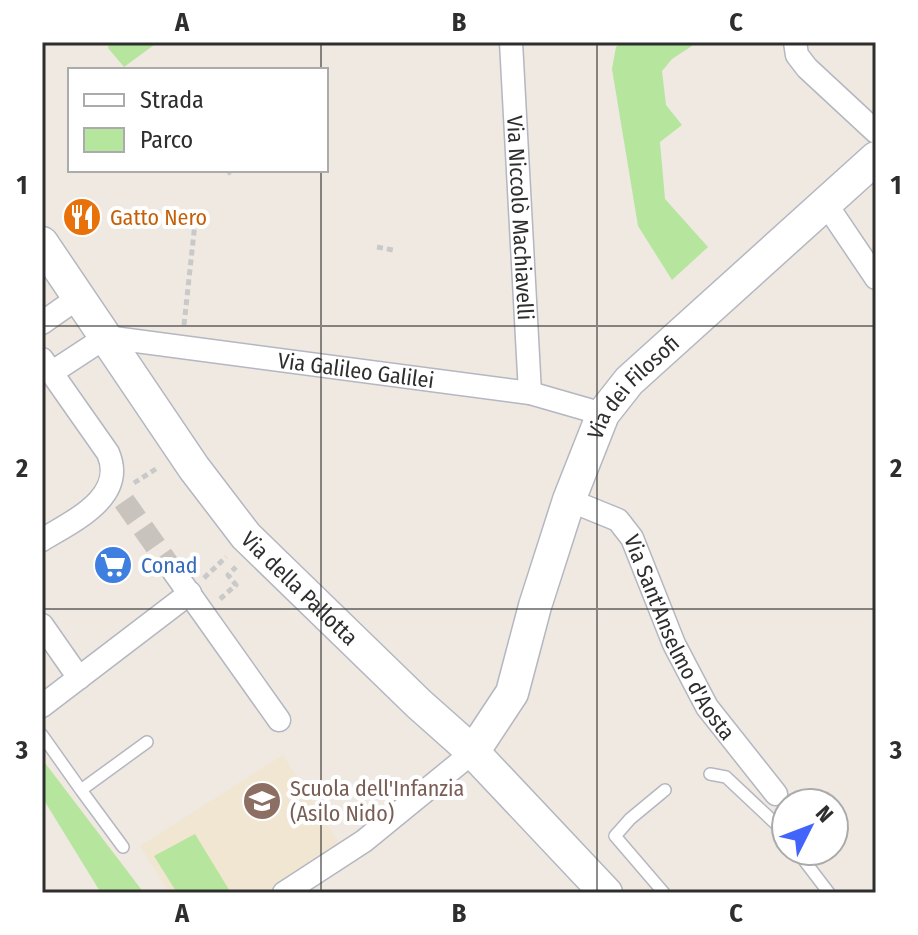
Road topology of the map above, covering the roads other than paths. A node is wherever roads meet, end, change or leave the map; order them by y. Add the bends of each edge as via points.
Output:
1 (511, 42) edge
2 (795, 42) edge
3 (876, 132) edge
4 (876, 158) edge
5 (826, 204) junction
6 (42, 243) edge
7 (876, 278) edge
8 (79, 297) junction
9 (42, 323) edge
10 (106, 337) junction
11 (47, 366) edge
12 (530, 393) junction
13 (603, 414) junction
14 (569, 500) junction
15 (42, 540) edge
16 (174, 572) tunnel mouth
17 (190, 593) junction
18 (42, 625) edge
19 (79, 678) junction
20 (42, 706) edge
21 (279, 720) dead end
22 (42, 735) edge
23 (147, 742) dead end
24 (473, 752) junction
25 (710, 774) dead end
26 (770, 787) edge
27 (81, 790) junction
28 (665, 790) dead end
29 (770, 818) edge
30 (123, 847) dead end
31 (809, 867) edge
32 (284, 893) edge
33 (606, 893) edge
34 (664, 893) edge
35 (829, 893) edge

1 - 12 street, Via Niccolò Machiavelli
2 - 3 street via 807,68
4 - 5 main road, Via dei Filosofi
5 - 7 street
5 - 13 main road, Via dei Filosofi via 629,381
6 - 8 main road, Via della Pallotta
8 - 9 street
8 - 10 main road, Via della Pallotta
10 - 11 street
10 - 12 street, Via Galileo Galilei
10 - 24 main road, Via della Pallotta via 246,536
11 - 15 street via 108,453 116,496
12 - 13 street, Via Galileo Galilei
13 - 14 main road, Via dei Filosofi
14 - 24 main road, Via dei Filosofi via 512,693
14 - 26 street, Via Sant'Anselmo d'Aosta via 618,520 632,538 674,644 707,707
16 - 17 street
17 - 19 street
17 - 21 street
18 - 19 street
19 - 20 street
22 - 27 lane
23 - 27 lane
24 - 32 street via 364,841
24 - 33 main road, Via della Pallotta
25 - 29 lane via 726,777
27 - 30 lane
28 - 34 lane via 615,836
31 - 35 lane

